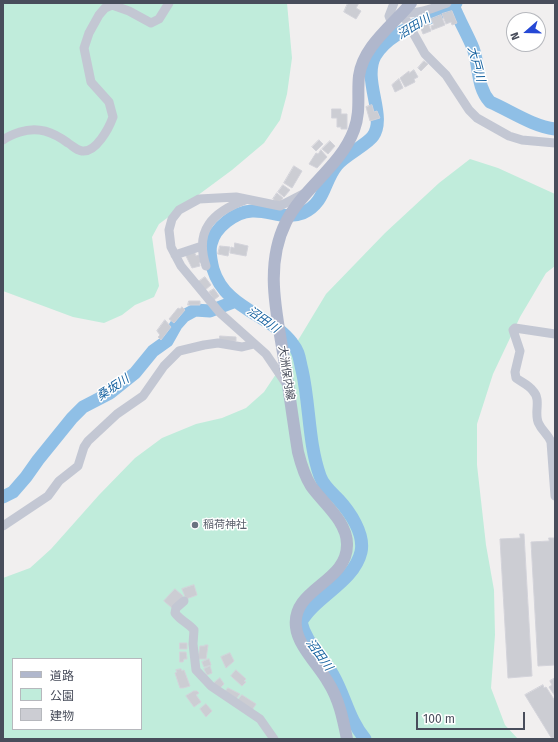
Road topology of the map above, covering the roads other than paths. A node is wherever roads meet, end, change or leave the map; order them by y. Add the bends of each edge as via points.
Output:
1 (169, 3) edge
2 (394, 3) edge
3 (411, 3) edge
4 (447, 3) edge
5 (405, 18) junction
6 (392, 24) junction
7 (3, 140) edge
8 (555, 143) edge
9 (306, 193) junction
10 (245, 200) junction
11 (202, 246) junction
12 (175, 255) junction
13 (206, 266) dead end
14 (555, 334) edge
15 (254, 344) junction
16 (288, 386) junction
17 (555, 496) edge
18 (3, 526) edge
19 (184, 601) dead end
20 (274, 739) edge
21 (347, 739) edge

1 - 7 street via 159,19 151,23 112,5 102,11 89,33 84,48 91,82 109,102 113,117 105,133 90,150 76,149 50,132 38,129 27,130
2 - 6 street via 389,16
3 - 5 main road, 大洲保内線
4 - 5 street
5 - 6 main road, 大洲保内線
5 - 8 street via 425,54 446,76 468,110 477,118 509,136
6 - 9 main road, 大洲保内線 via 371,47 364,60 359,80 358,114 347,144
9 - 10 street via 280,206
9 - 16 main road, 大洲保内線 via 286,221 274,259 274,292
10 - 11 street via 232,205 213,218 204,234
10 - 12 street via 236,197 199,199 179,210 172,219 169,230 171,247
11 - 12 street
11 - 13 street
12 - 15 street via 181,266 220,313
14 - 17 street via 528,329 513,330 520,351 516,378 534,391 538,405 538,424 551,442
15 - 16 street via 266,354
15 - 18 street via 242,347 204,344 179,351 164,366 143,396 117,414 88,441 78,466 59,481 48,496
16 - 21 main road, 大洲保内線 via 298,452 306,477 343,527 346,535 347,552 344,561 335,574 303,601 296,615 295,625 300,641 335,693
19 - 20 street via 176,608 175,613 194,630 196,670 211,686 260,719

